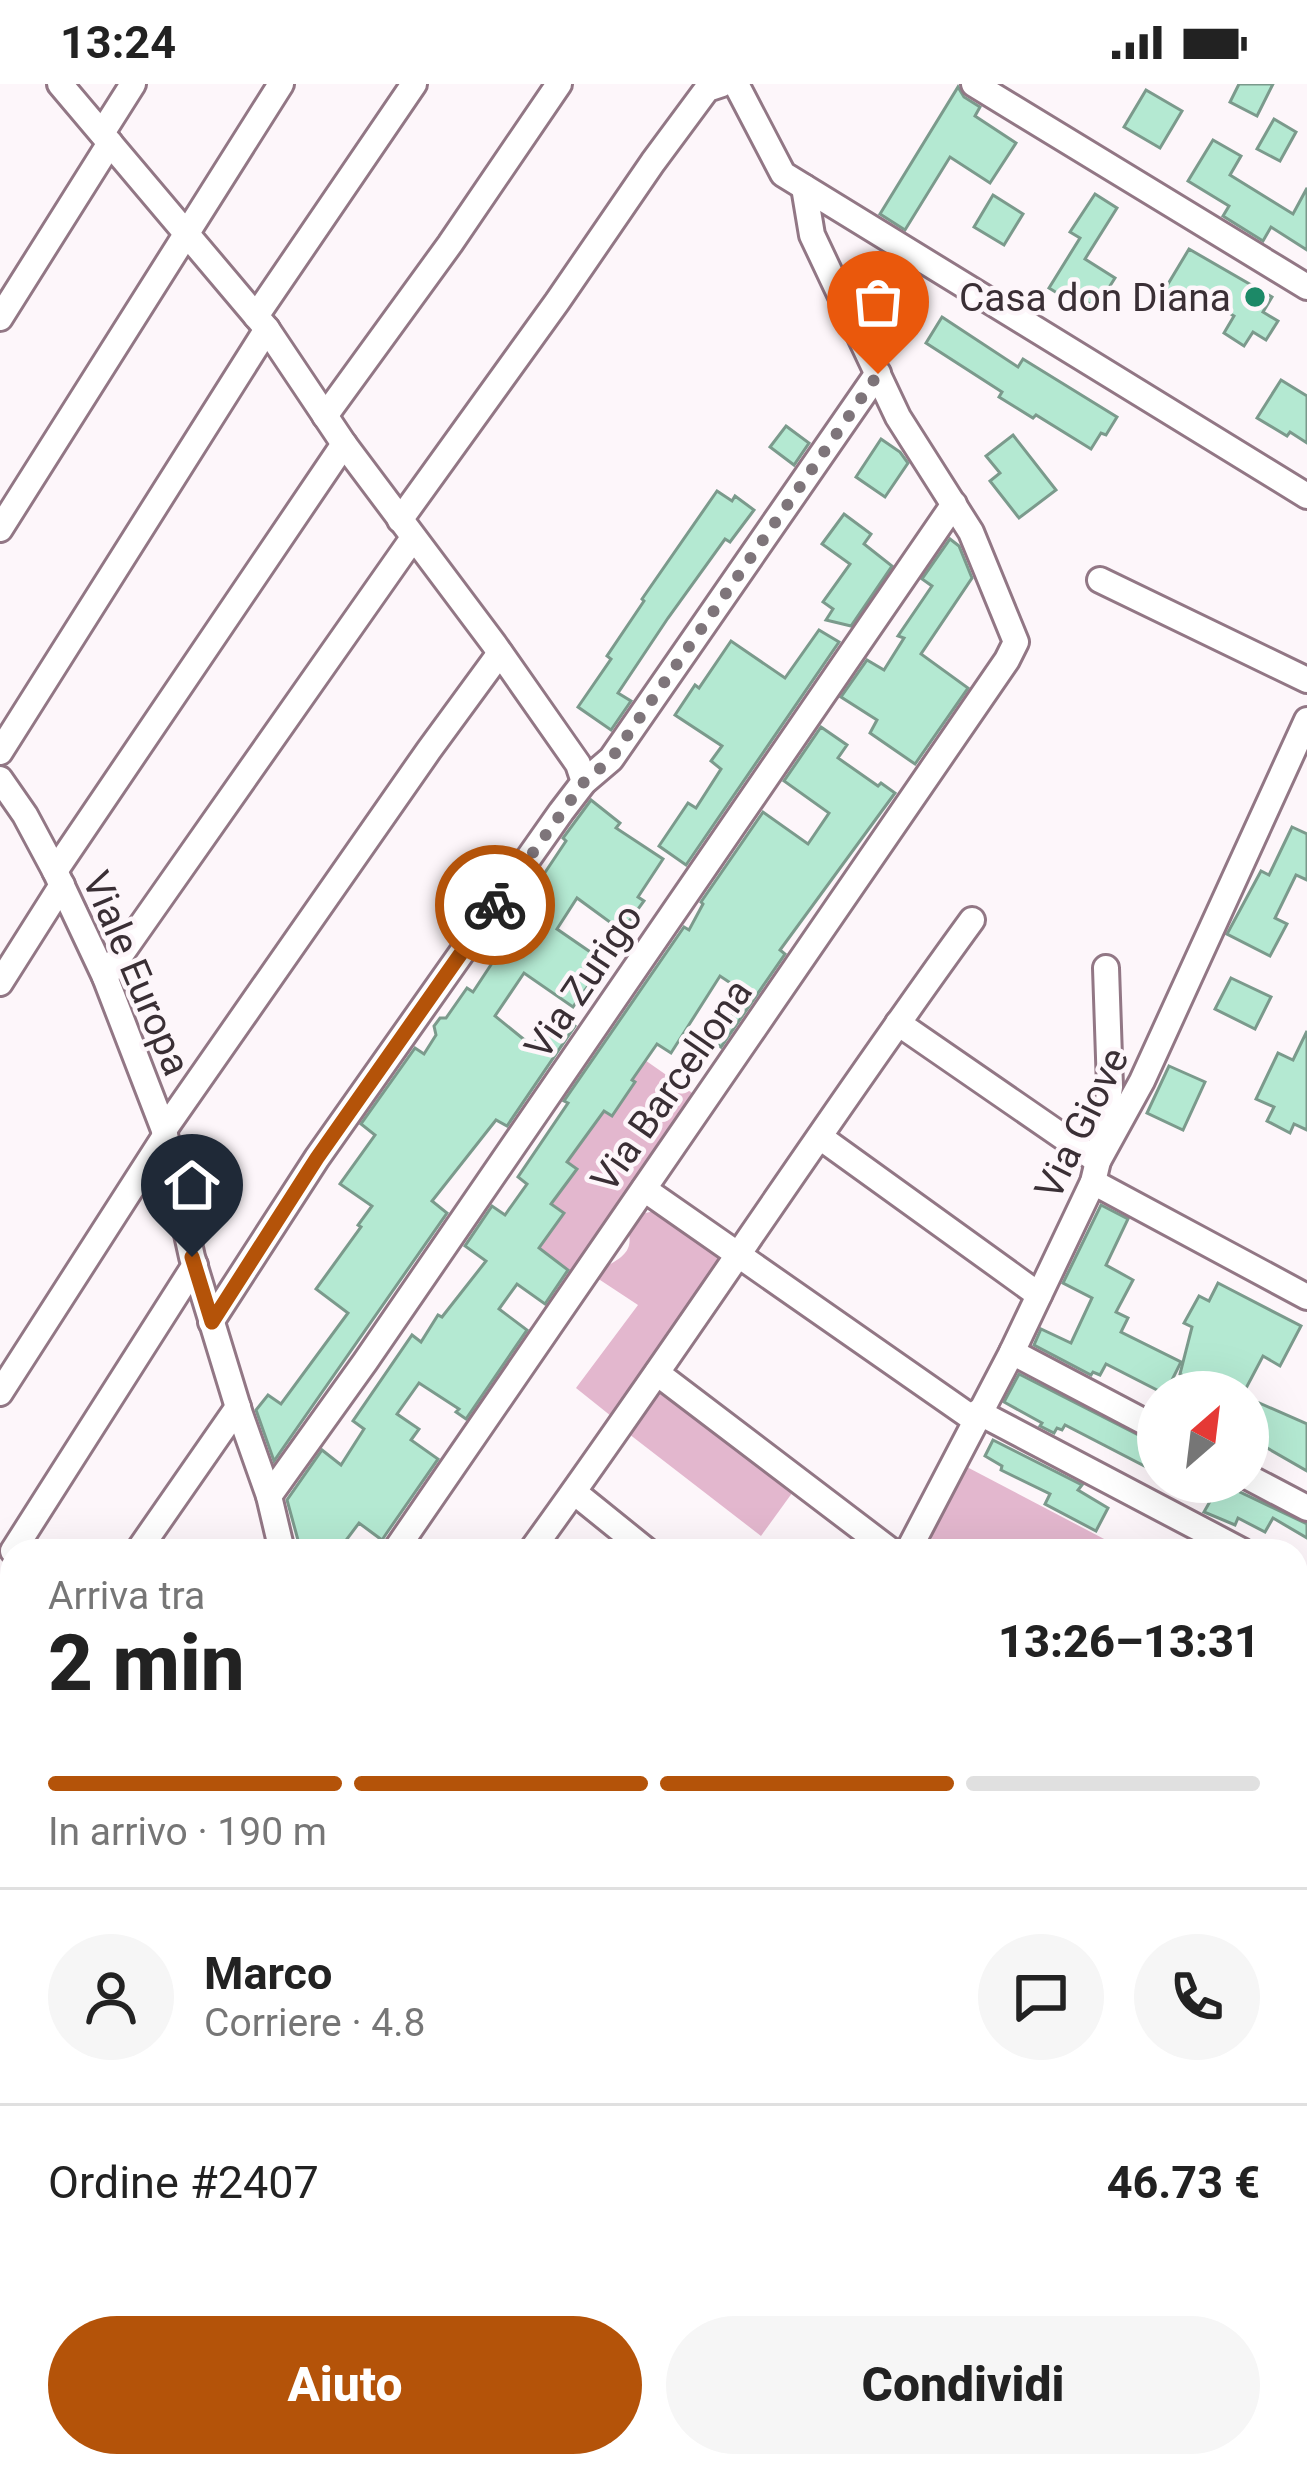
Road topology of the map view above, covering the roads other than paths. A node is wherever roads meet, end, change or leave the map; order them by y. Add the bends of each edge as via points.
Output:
1 (60, 84) edge
2 (133, 84) edge
3 (280, 84) edge
4 (413, 84) edge
5 (559, 84) edge
6 (736, 84) edge
7 (974, 84) edge
8 (711, 86) edge
9 (106, 138) junction
10 (804, 187) junction
11 (187, 232) junction
12 (1307, 287) edge
13 (0, 318) edge
14 (262, 322) junction
15 (878, 374) junction
16 (325, 416) junction
17 (344, 444) junction
18 (1307, 496) edge
19 (954, 504) junction
20 (0, 529) edge
21 (407, 529) junction
22 (1100, 580) dead end
23 (500, 653) junction
24 (1307, 680) edge
25 (1307, 720) edge
26 (0, 752) edge
27 (0, 780) edge
28 (584, 782) junction
29 (58, 878) junction
30 (972, 920) dead end
31 (1106, 968) dead end
32 (105, 977) junction
33 (0, 983) edge
34 (898, 1022) junction
35 (164, 1133) junction
36 (820, 1137) junction
37 (1095, 1171) junction
38 (644, 1189) junction
39 (739, 1256) junction
40 (195, 1265) junction
41 (1039, 1295) junction
42 (1307, 1297) edge
43 (212, 1322) junction
44 (1012, 1352) junction
45 (657, 1373) junction
46 (0, 1393) edge
47 (238, 1407) junction
48 (976, 1416) junction
49 (1137, 1419) edge
50 (1269, 1488) edge
51 (574, 1492) junction
52 (269, 1496) junction
53 (1307, 1508) edge
54 (20, 1539) edge
55 (146, 1539) edge
56 (275, 1539) edge
57 (403, 1539) edge
58 (540, 1539) edge
59 (632, 1539) edge
60 (899, 1539) edge
61 (916, 1539) edge
62 (1218, 1539) edge

1 - 9 street
2 - 9 street
3 - 11 street
4 - 14 street
5 - 16 street
6 - 10 street via 783,174
7 - 12 street
8 - 21 street
9 - 11 street
9 - 13 street
10 - 15 street via 812,235
10 - 18 street
11 - 14 street
11 - 20 street
14 - 16 street
14 - 26 street
15 - 19 street
15 - 28 street via 611,759
16 - 17 street
17 - 21 street
17 - 29 street
19 - 38 street, Via Barcellona via 1016,642
19 - 52 street, Via Zurigo
21 - 23 street
21 - 32 street
22 - 24 street
23 - 28 street
23 - 35 street
25 - 37 street, Via Giove
27 - 29 street, Viale Europa
28 - 43 street via 317,1158
29 - 32 street, Viale Europa
29 - 33 street
30 - 34 street
31 - 37 street via 1110,1087
32 - 35 street, Viale Europa
34 - 36 street
34 - 37 street
35 - 40 street, Viale Europa
35 - 46 street
36 - 39 street
36 - 41 street
37 - 41 street, Via Giove
37 - 42 street
38 - 39 street
38 - 57 street, Via Barcellona
39 - 45 street
39 - 48 street
40 - 43 street, Viale Europa
40 - 54 street
41 - 44 street, Via Giove
43 - 47 street, Viale Europa
44 - 48 street, Via Giove
44 - 49 street
45 - 51 street
45 - 60 street
47 - 52 street, Viale Europa
47 - 55 street
48 - 61 street, Via Giove
48 - 62 street
50 - 53 street
51 - 58 street
51 - 59 street
52 - 56 street, Viale Europa

